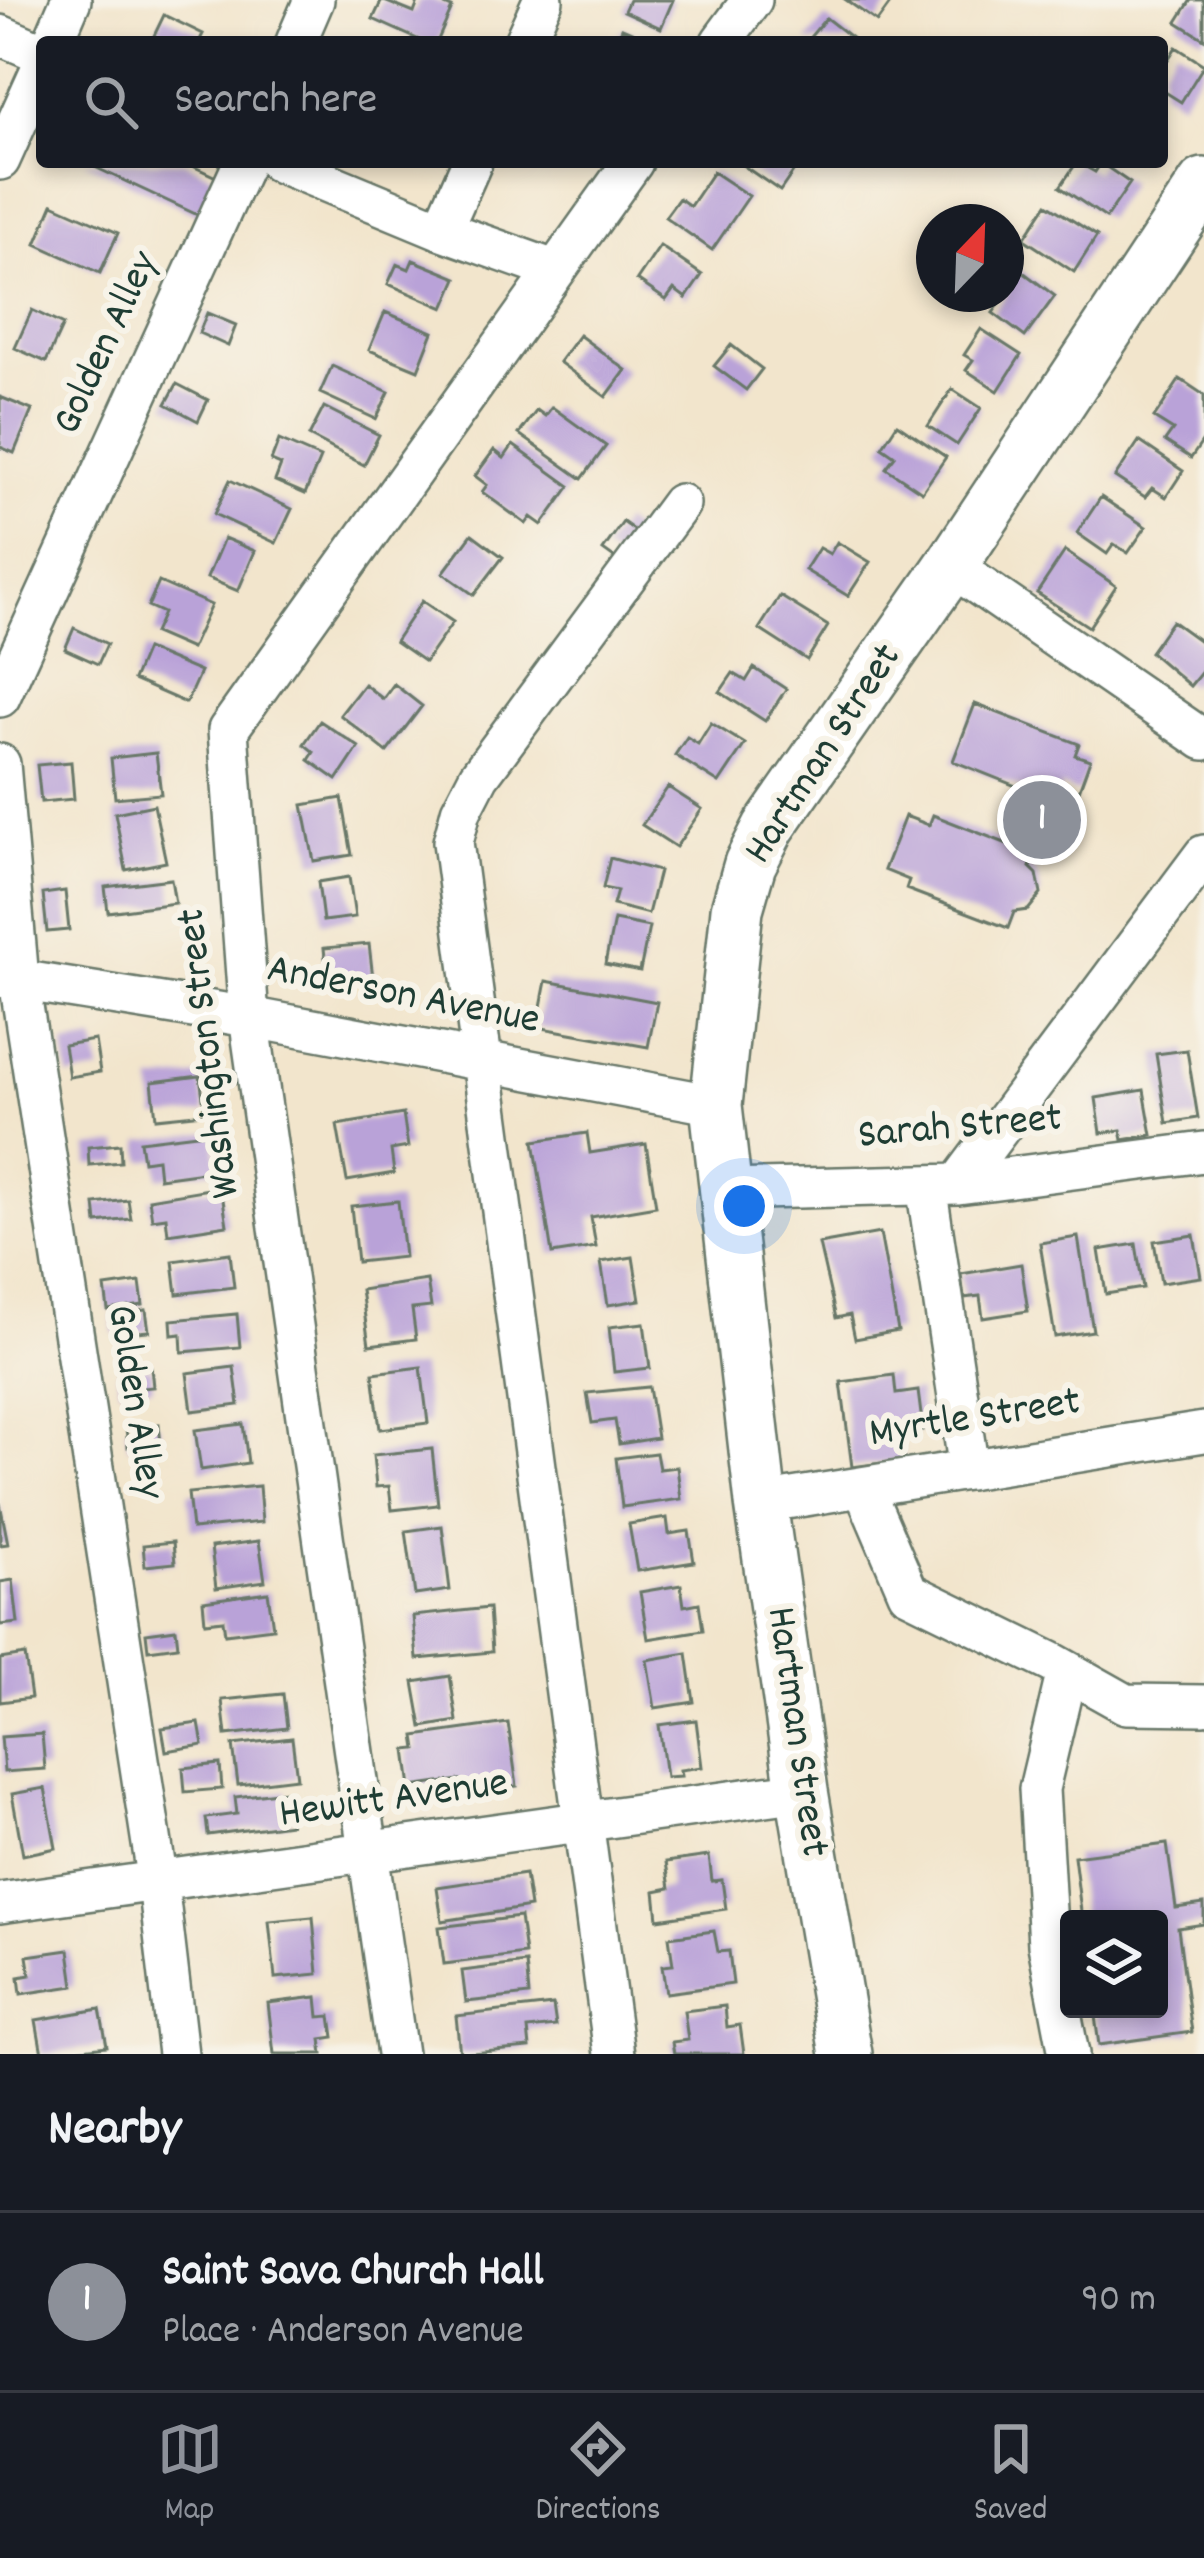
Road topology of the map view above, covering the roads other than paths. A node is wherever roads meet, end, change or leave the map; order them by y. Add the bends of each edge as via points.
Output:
1 (71, 0) edge
2 (314, 0) edge
3 (543, 0) edge
4 (752, 0) edge
5 (0, 35) edge
6 (56, 36) edge
7 (299, 36) edge
8 (527, 36) edge
9 (725, 36) edge
10 (36, 50) edge
11 (36, 80) edge
12 (0, 160) edge
13 (241, 168) edge
14 (292, 168) edge
15 (469, 168) edge
16 (629, 168) edge
17 (1204, 184) edge
18 (442, 230) junction
19 (554, 270) junction
20 (680, 504) dead end
21 (951, 566) junction
22 (0, 697) edge
23 (1204, 740) edge
24 (0, 764) edge
25 (1204, 855) edge
26 (9, 978) edge
27 (249, 1017) junction
28 (480, 1060) junction
29 (716, 1105) junction
30 (1204, 1152) edge
31 (942, 1185) junction
32 (724, 1190) junction
33 (1204, 1432) edge
34 (970, 1470) junction
35 (862, 1487) junction
36 (761, 1503) junction
37 (1067, 1671) junction
38 (1204, 1705) edge
39 (802, 1791) junction
40 (582, 1822) junction
41 (369, 1852) junction
42 (158, 1883) junction
43 (0, 1903) edge
44 (178, 2054) edge
45 (397, 2054) edge
46 (614, 2054) edge
47 (846, 2054) edge
48 (1069, 2054) edge

1 - 6 street
2 - 7 street
3 - 8 street
4 - 9 street
5 - 10 street
11 - 12 street
13 - 22 street, Golden Alley
14 - 18 street
15 - 18 street
16 - 19 street, Washington Street
17 - 21 main road, Hartman Street
18 - 19 street
19 - 27 street, Washington Street via 228,730
20 - 28 street via 461,811 453,842
21 - 23 street
21 - 29 main road, Hartman Street via 750,864 737,909
24 - 26 street, Golden Alley
25 - 31 street
26 - 27 street, Anderson Avenue
26 - 42 street, Golden Alley
27 - 28 street, Anderson Avenue
27 - 41 street, Washington Street
28 - 29 street, Anderson Avenue
28 - 40 street
29 - 32 main road, Hartman Street
30 - 31 street, Sarah Street
31 - 32 street, Sarah Street
31 - 34 street
32 - 36 main road, Hartman Street
33 - 34 street, Myrtle Street
34 - 35 street, Myrtle Street
35 - 36 street, Myrtle Street
35 - 37 street via 908,1592
36 - 39 main road, Hartman Street
37 - 38 street via 1126,1703
37 - 48 street via 1039,1789 1048,1946
39 - 40 street, Hewitt Avenue
39 - 47 main road, Hartman Street
40 - 41 street, Hewitt Avenue
40 - 46 street
41 - 42 street, Hewitt Avenue
41 - 45 street, Washington Street
42 - 43 street, Hewitt Avenue
42 - 44 street, Golden Alley

